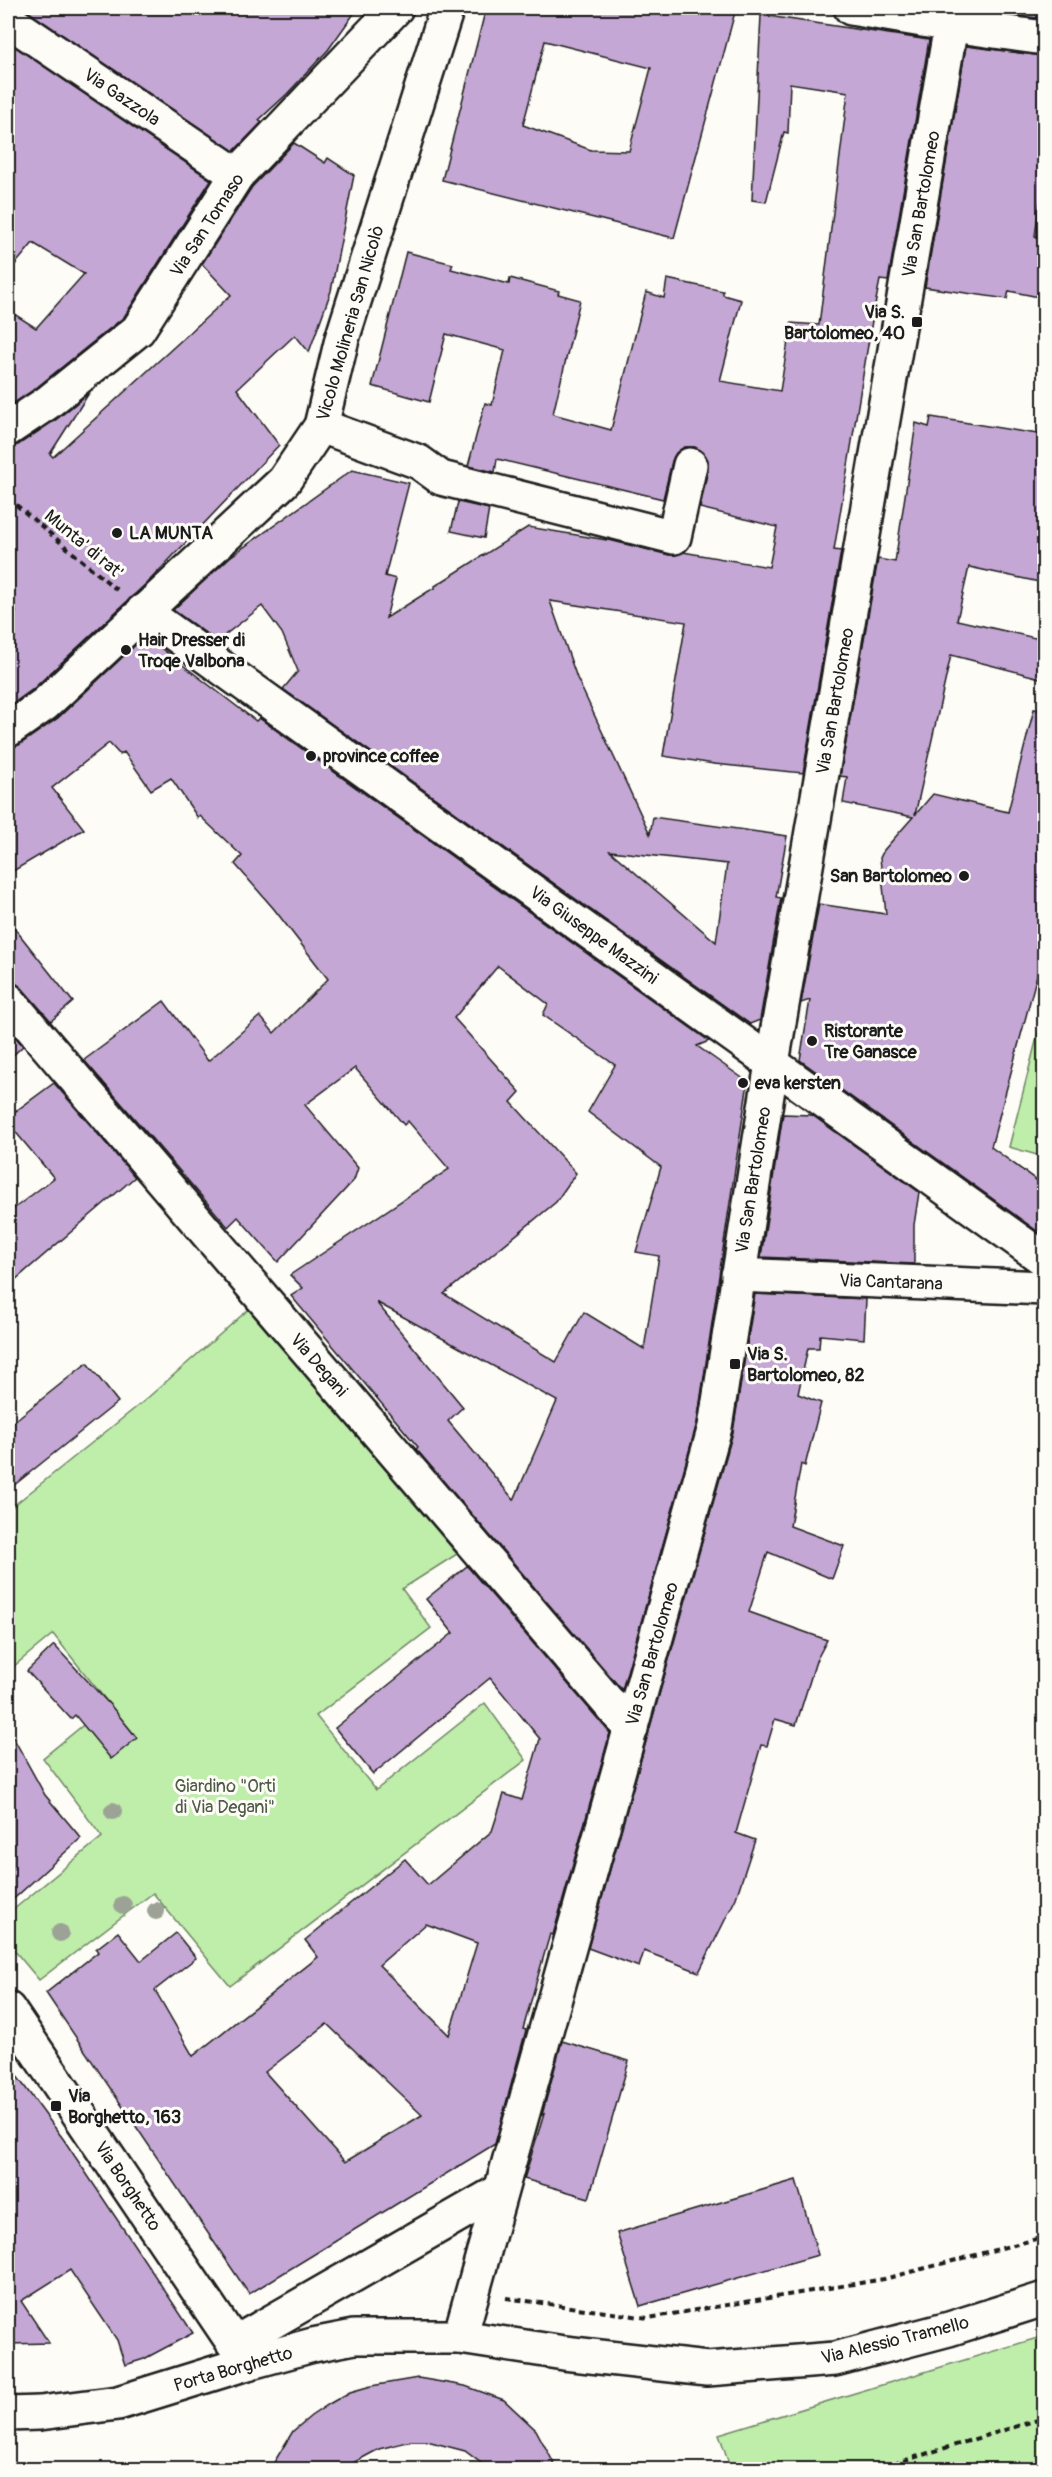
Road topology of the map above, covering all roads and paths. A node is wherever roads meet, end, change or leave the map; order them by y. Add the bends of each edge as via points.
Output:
1 (396, 8) edge
2 (447, 8) edge
3 (851, 8) edge
4 (953, 16) edge
5 (8, 20) edge
6 (1044, 38) edge
7 (237, 175) junction
8 (321, 426) junction
9 (8, 429) edge
10 (690, 465) dead end
11 (8, 498) edge
12 (143, 611) junction
13 (8, 730) edge
14 (8, 1000) edge
15 (772, 1063) junction
16 (1044, 1259) edge
17 (738, 1275) junction
18 (1044, 1288) edge
19 (631, 1729) junction
20 (8, 2009) edge
21 (498, 2192) junction
22 (1044, 2237) edge
23 (471, 2293) junction
24 (1044, 2299) edge
25 (460, 2337) junction
26 (241, 2353) junction
27 (707, 2369) joint
28 (8, 2414) edge
29 (1044, 2418) edge
30 (873, 2469) edge

1 - 7 street, Via San Tomaso
2 - 8 street, Vicolo Molineria San Nicolò via 342,339
3 - 4 street
4 - 6 street
4 - 15 street, Via San Bartolomeo
5 - 7 street, Via Gazzola
7 - 9 street, Via San Tomaso via 138,330
8 - 10 street via 419,462 441,478 674,537
8 - 12 street, Vicolo Molineria San Nicolò via 284,481
11 - 12 path, Munta' di rat'
12 - 13 street, Vicolo Molineria San Nicolò via 45,704
12 - 15 street, Via Giuseppe Mazzini
14 - 19 street, Via Degani
15 - 16 street, Via Giuseppe Mazzini
15 - 17 street, Via San Bartolomeo
17 - 18 street, Via Cantarana
17 - 19 street, Via San Bartolomeo via 715,1427
19 - 21 street, Via San Bartolomeo
20 - 26 street, Via Borghetto
21 - 23 street
21 - 26 street, Porta Borghetto
22 - 23 path via 884,2280 648,2318
23 - 25 street
24 - 27 street, Via Alessio Tramello via 835,2359
25 - 26 street, Porta Borghetto via 354,2337
25 - 27 street, Porta Borghetto
26 - 28 street, Porta Borghetto via 118,2403
29 - 30 path

